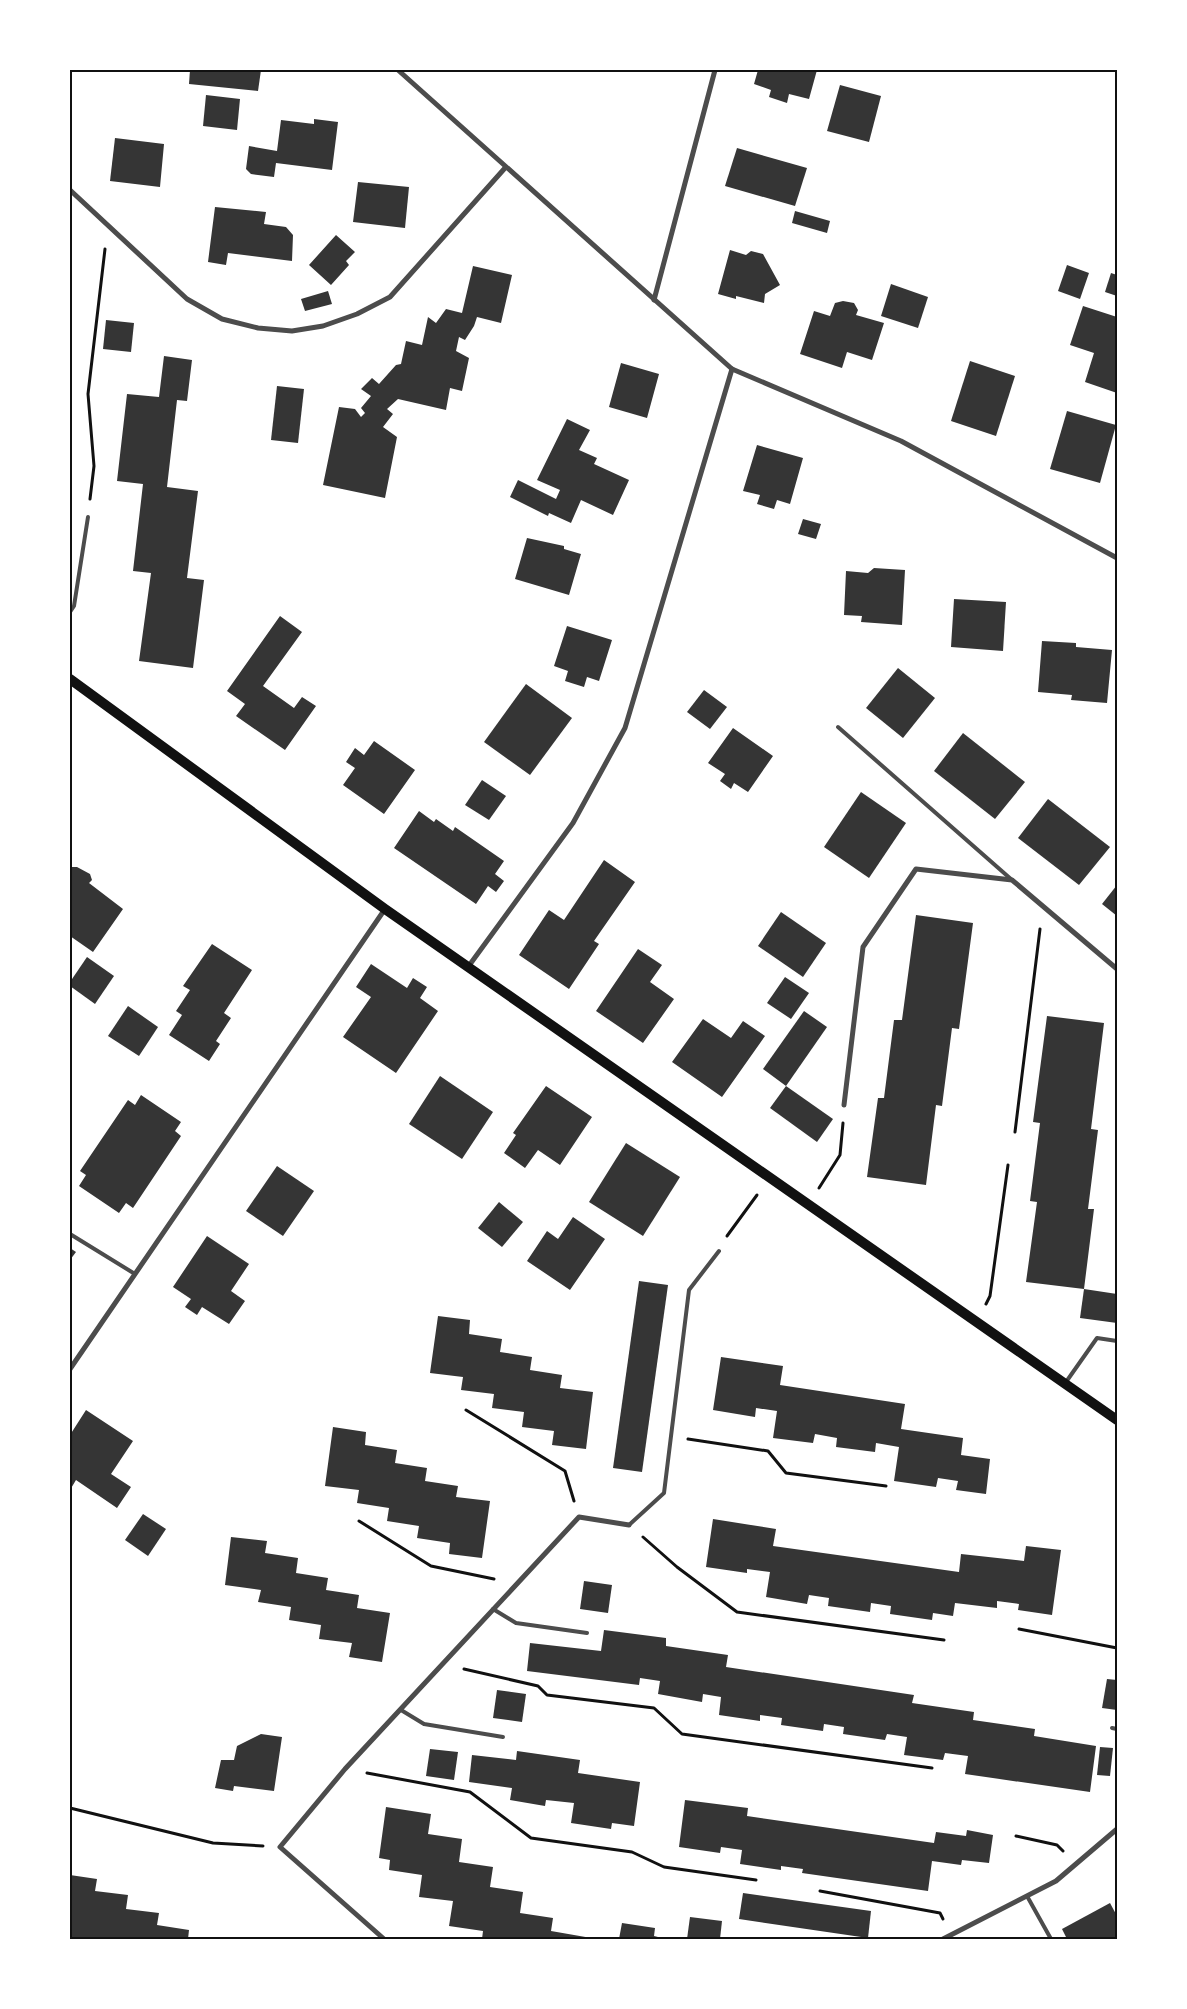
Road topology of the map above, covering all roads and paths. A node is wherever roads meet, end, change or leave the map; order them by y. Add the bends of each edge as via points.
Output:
1 (398, 70) edge
2 (715, 70) edge
3 (505, 168) junction
4 (70, 190) edge
5 (114, 232) junction
6 (654, 300) junction
7 (732, 369) junction
8 (88, 517) joint
9 (1117, 558) edge
10 (70, 612) edge
11 (70, 679) edge
12 (838, 727) dead end
13 (1012, 880) junction
14 (385, 909) junction
15 (1052, 912) junction
16 (468, 967) junction
17 (1117, 969) edge
18 (844, 1104) joint
19 (1015, 1132) dead end
20 (1008, 1164) dead end
21 (769, 1178) junction
22 (808, 1205) junction
23 (70, 1234) edge
24 (719, 1251) joint
25 (135, 1274) junction
26 (976, 1322) junction
27 (1117, 1341) edge
28 (70, 1369) edge
29 (1064, 1384) junction
30 (466, 1410) dead end
31 (1117, 1420) edge
32 (672, 1437) junction
33 (886, 1486) dead end
34 (579, 1517) junction
35 (359, 1521) dead end
36 (629, 1525) junction
37 (517, 1584) junction
38 (493, 1609) junction
39 (1019, 1629) dead end
40 (587, 1633) dead end
41 (944, 1640) dead end
42 (1117, 1648) edge
43 (443, 1664) junction
44 (401, 1710) junction
45 (503, 1737) dead end
46 (932, 1768) dead end
47 (345, 1769) junction
48 (70, 1808) edge
49 (1117, 1829) edge
50 (1016, 1836) dead end
51 (280, 1847) junction
52 (1076, 1864) junction
53 (756, 1880) dead end
54 (820, 1891) dead end
55 (1027, 1896) junction
56 (954, 1934) junction
57 (384, 1939) edge
58 (943, 1939) edge
59 (1051, 1939) edge

1 - 3 street
2 - 6 street
3 - 5 street via 390,297 358,314 323,326 292,331 258,328 222,319 187,298
3 - 6 street
4 - 5 street
5 - 8 path via 105,246 88,394 94,466
6 - 7 street
7 - 9 street via 901,441
7 - 16 street via 625,728 574,823
8 - 10 lane via 74,606
11 - 14 main road
12 - 13 lane
13 - 15 street
13 - 18 street via 916,869 863,947
14 - 16 main road
14 - 25 street
15 - 17 street
15 - 19 path via 1039,930
16 - 21 main road
18 - 22 path via 840,1155
20 - 26 path via 990,1296
21 - 22 main road
21 - 24 path
22 - 26 main road
23 - 25 lane
24 - 32 lane via 689,1290
25 - 28 street
26 - 29 main road
27 - 29 lane via 1097,1338
29 - 31 main road
30 - 34 path via 564,1471
32 - 33 path via 768,1451 786,1473
32 - 36 lane via 664,1493
34 - 36 street
34 - 37 street
35 - 37 path via 431,1566
36 - 41 path via 736,1612
37 - 38 street
38 - 40 lane via 516,1623
38 - 43 street
39 - 42 path
43 - 44 street
43 - 46 path via 538,1686 547,1695 654,1708 682,1734
44 - 45 lane via 424,1724
44 - 47 street
47 - 51 street
47 - 53 path via 470,1792 531,1838 632,1852 664,1866
48 - 51 path via 213,1843
49 - 52 street
50 - 52 path via 1058,1845
51 - 57 street
52 - 55 street via 1056,1882
54 - 56 path via 940,1914
55 - 56 street
55 - 59 lane
56 - 58 street

